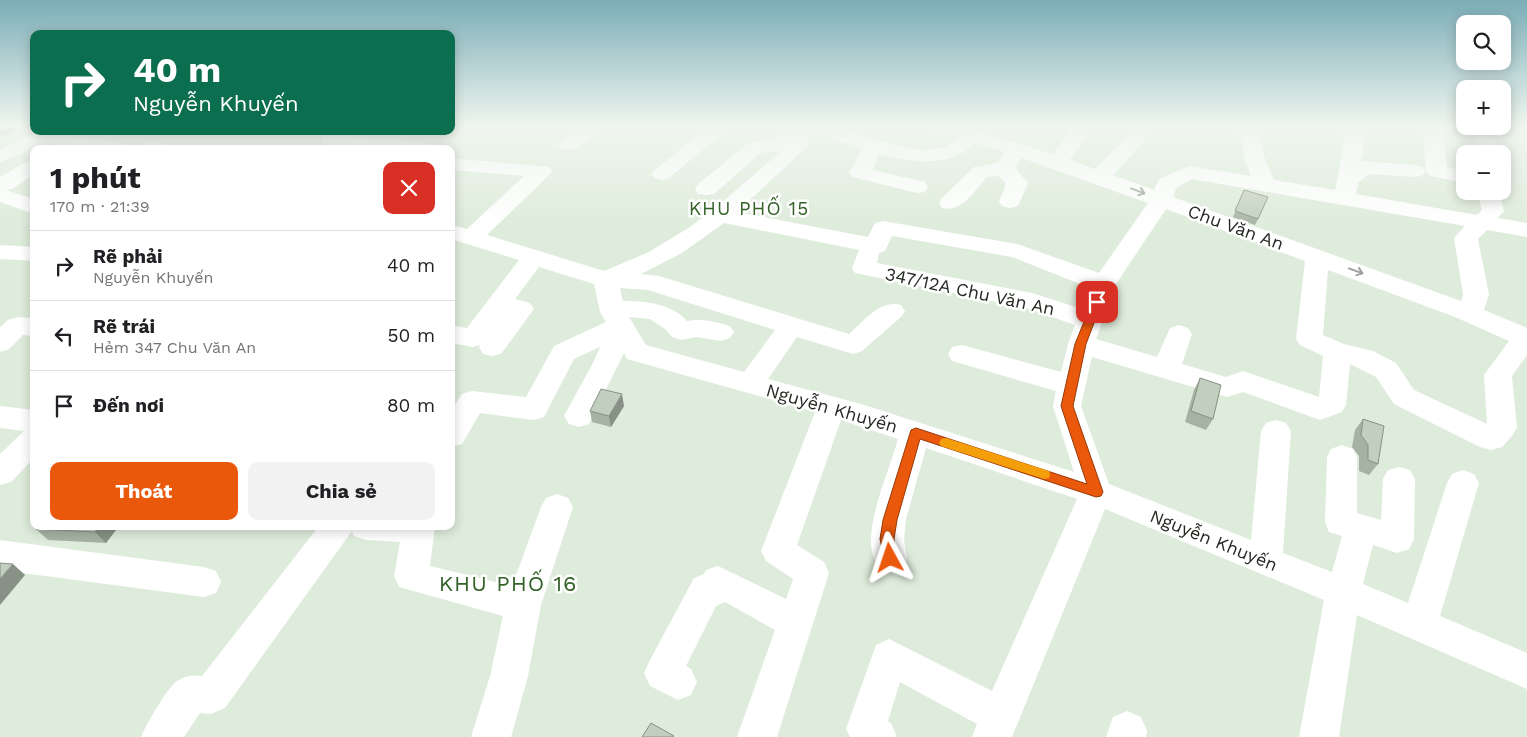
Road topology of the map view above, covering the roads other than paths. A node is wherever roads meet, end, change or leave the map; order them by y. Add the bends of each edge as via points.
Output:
1 (678, 161) edge
2 (739, 161) edge
3 (780, 161) edge
4 (865, 161) edge
5 (1007, 161) edge
6 (1114, 161) edge
7 (1256, 161) edge
8 (1353, 161) edge
9 (1436, 161) edge
10 (1058, 162) edge
11 (455, 164) edge
12 (30, 168) edge
13 (1004, 169) junction
14 (1416, 171) dead end
15 (662, 174) dead end
16 (1456, 175) edge
17 (1099, 177) junction
18 (1352, 182) junction
19 (1265, 185) junction
20 (1, 187) edge
21 (918, 187) dead end
22 (706, 189) dead end
23 (1161, 200) junction
24 (1010, 201) dead end
25 (950, 203) dead end
26 (30, 205) edge
27 (1488, 208) edge
28 (1527, 214) edge
29 (719, 215) junction
30 (1527, 230) edge
31 (461, 235) edge
32 (0, 252) edge
33 (30, 253) edge
34 (868, 254) dead end
35 (534, 257) junction
36 (1317, 257) junction
37 (605, 279) junction
38 (1104, 284) junction
39 (498, 304) junction
40 (892, 311) dead end
41 (1470, 313) junction
42 (617, 318) junction
43 (791, 326) junction
44 (721, 332) dead end
45 (1085, 332) junction
46 (1179, 334) dead end
47 (455, 335) edge
48 (1526, 338) edge
49 (492, 347) dead end
50 (1337, 352) junction
51 (962, 354) dead end
52 (1166, 370) junction
53 (750, 384) junction
54 (1072, 385) junction
55 (830, 407) junction
56 (578, 416) dead end
57 (0, 417) edge
58 (30, 421) edge
59 (455, 430) edge
60 (1276, 431) dead end
61 (916, 433) junction
62 (30, 443) edge
63 (1342, 457) dead end
64 (0, 473) edge
65 (1399, 479) dead end
66 (1464, 483) dead end
67 (1096, 492) junction
68 (557, 506) dead end
69 (1360, 528) junction
70 (335, 530) edge
71 (418, 530) edge
72 (0, 555) edge
73 (890, 558) dead end
74 (1266, 561) junction
75 (204, 582) dead end
76 (1343, 592) junction
77 (523, 605) junction
78 (796, 623) junction
79 (1419, 625) junction
80 (1527, 671) edge
81 (678, 682) dead end
82 (996, 726) edge
83 (161, 737) edge
84 (491, 737) edge
85 (757, 737) edge
86 (877, 737) edge
87 (1319, 737) edge

1 - 15 street
2 - 22 street
3 - 29 street
4 - 21 street via 860,172
5 - 13 street
6 - 17 street
7 - 19 street
8 - 18 street
9 - 16 street via 1437,172
10 - 17 street, Chu Văn An
11 - 31 street via 542,171
12 - 20 street
13 - 24 street via 1017,182
13 - 25 street via 981,171
14 - 18 street
17 -> 23 street, Chu Văn An
18 - 19 street
18 - 27 street
19 - 23 street via 1190,172 1167,184
20 - 26 street
23 - 36 street, Chu Văn An
23 - 38 street
27 - 28 street
27 - 30 street
27 - 41 street via 1466,238 1476,294
29 - 37 street via 681,244 641,266
29 - 38 street via 877,246 883,228 1017,251
31 - 35 street
32 - 33 street
34 - 45 street, 347/12A Chu Văn An via 864,268 1032,301
35 - 37 street
35 - 39 street
36 -> 41 street, Chu Văn An
36 - 50 street via 1309,339
37 - 42 street, Nguyễn Khuyến
37 - 43 street via 650,282
38 - 45 street
39 - 47 street via 472,338
39 - 49 street via 521,309
40 - 43 street via 854,345
41 - 48 street, Chu Văn An
42 - 44 street via 643,308 664,314 681,331 702,327
42 - 53 street, Nguyễn Khuyến via 637,352
42 - 56 street via 608,361
42 - 59 street via 564,353 534,408 472,402
43 - 53 street
45 - 52 street
45 - 54 street
46 - 52 street
48 - 50 street via 1498,375 1502,428 1491,439 1404,397 1386,370 1363,358
50 - 52 street via 1326,407 1242,381 1227,387
51 - 54 street
53 - 55 street, Nguyễn Khuyến
54 - 67 street via 1067,406
55 - 61 street, Nguyễn Khuyến
55 - 78 street via 778,551 812,572
57 - 58 street
60 - 74 street
61 - 67 street, Nguyễn Khuyến
61 - 73 street via 890,520 887,539
62 - 64 street
63 - 69 street via 1341,522
65 - 69 street via 1398,539
66 - 79 street
67 - 74 street, Nguyễn Khuyến
67 - 82 street
68 - 77 street
69 - 76 street
70 - 83 street via 211,695 190,694
71 - 77 street via 411,576
72 - 75 street
74 - 76 street, Nguyễn Khuyến
76 - 79 street, Nguyễn Khuyến
76 - 87 street
77 - 84 street via 510,676
78 - 81 street via 718,581 713,591 706,589 663,673
78 - 85 street
79 - 80 street, Nguyễn Khuyến
82 - 86 street via 889,657 866,729

